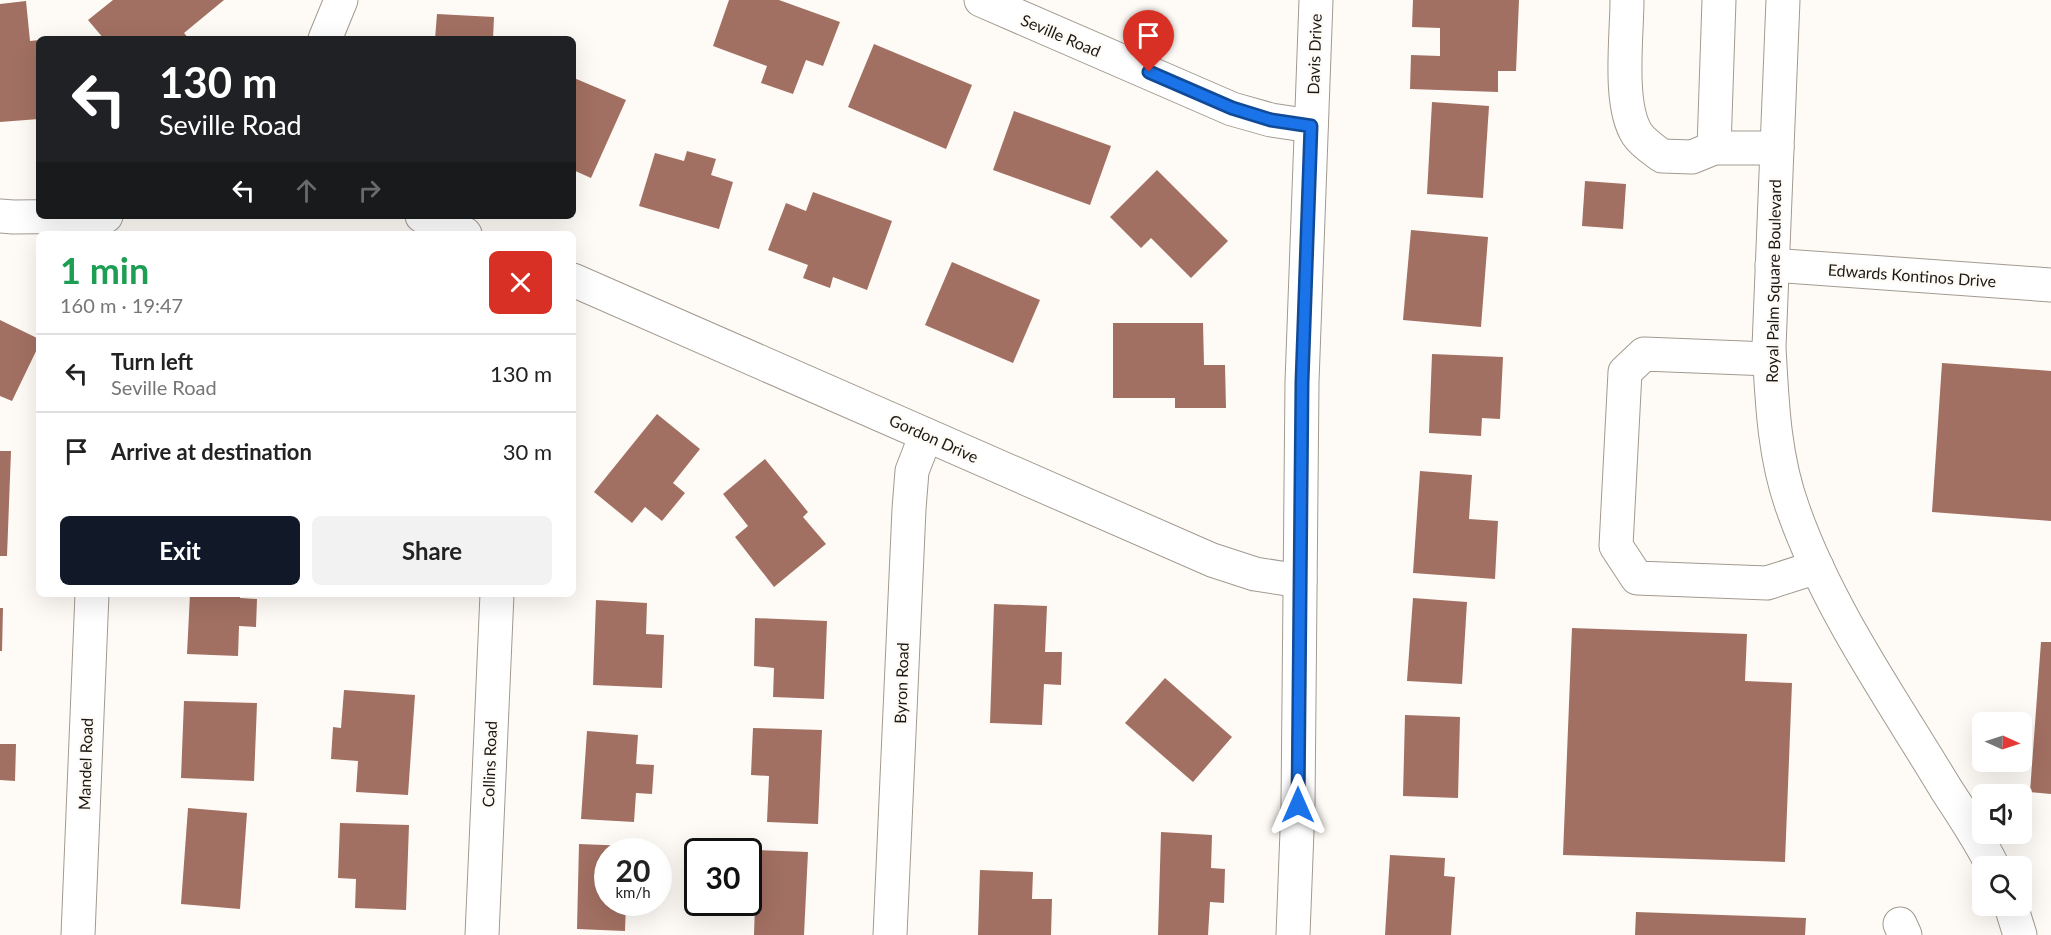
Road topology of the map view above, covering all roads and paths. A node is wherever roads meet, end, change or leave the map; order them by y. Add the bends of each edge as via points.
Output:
1 (341, 0) edge
2 (981, 0) edge
3 (1316, 0) edge
4 (1627, 0) edge
5 (1719, 0) edge
6 (1783, 0) edge
7 (326, 36) edge
8 (1311, 126) junction
9 (1714, 147) junction
10 (1777, 148) junction
11 (0, 216) edge
12 (36, 217) edge
13 (429, 219) edge
14 (458, 231) edge
15 (1772, 265) junction
16 (576, 281) edge
17 (2051, 285) edge
18 (1769, 358) junction
19 (926, 435) junction
20 (1817, 567) junction
21 (1300, 581) junction
22 (92, 597) edge
23 (497, 597) edge
24 (1986, 856) edge
25 (2015, 916) edge
26 (78, 935) edge
27 (482, 935) edge
28 (890, 935) edge
29 (1293, 935) edge
30 (2020, 935) edge

1 - 7 street
2 - 8 street, Seville Road via 1232,108 1271,120
3 - 8 street, Davis Drive
4 - 9 street via 1625,96 1637,135 1662,156 1692,157
5 - 9 street
6 - 10 street, Royal Palm Square Boulevard
8 - 21 street, Davis Drive
9 - 10 street
10 - 15 street, Royal Palm Square Boulevard
11 - 12 street
13 - 14 street
15 - 17 street, Edwards Kontinos Drive
15 - 18 street, Royal Palm Square Boulevard
16 - 19 street, Gordon Drive
18 - 20 street, Royal Palm Square Boulevard via 1779,455 1792,507
18 - 20 street via 1644,354 1625,372 1616,546 1637,578 1767,584
19 - 21 street, Gordon Drive via 1212,560 1255,574
19 - 28 street, Byron Road via 912,471 909,509
20 - 24 street, Royal Palm Square Boulevard via 1836,606
21 - 29 street, Davis Drive
22 - 26 street, Mandel Road
23 - 27 street, Collins Road
25 - 30 street

